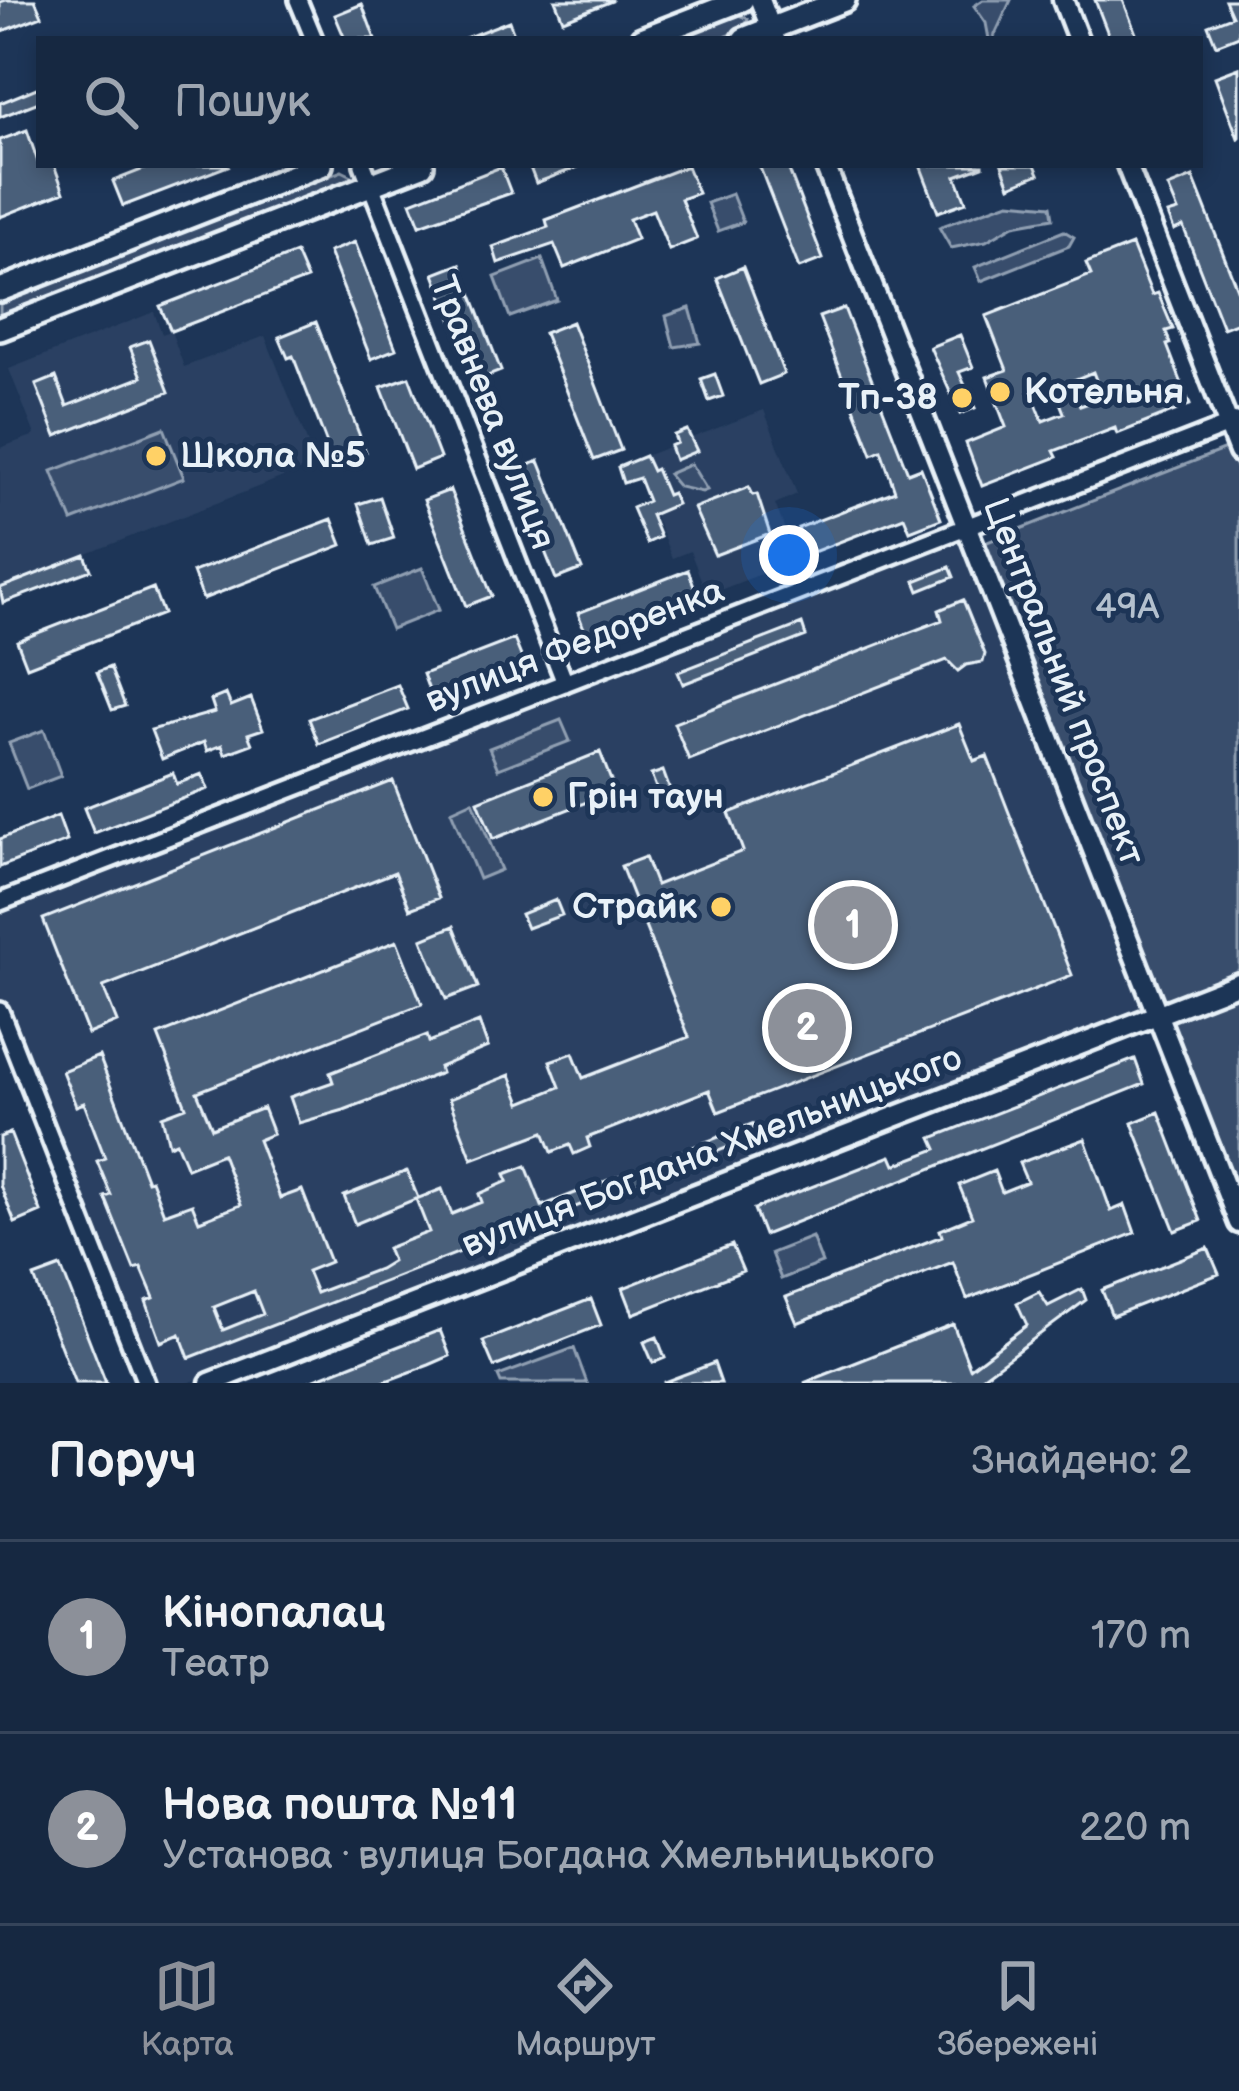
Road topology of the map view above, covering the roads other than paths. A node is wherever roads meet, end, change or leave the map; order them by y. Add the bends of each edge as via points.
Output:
1 (298, 0) edge
2 (742, 0) edge
3 (760, 0) edge
4 (844, 0) edge
5 (1063, 0) edge
6 (773, 34) edge
7 (313, 36) edge
8 (650, 36) edge
9 (1077, 36) edge
10 (313, 168) edge
11 (406, 168) edge
12 (826, 168) edge
13 (1128, 168) edge
14 (367, 175) edge
15 (0, 290) edge
16 (0, 329) edge
17 (1234, 423) edge
18 (1239, 452) edge
19 (967, 527) junction
20 (565, 682) junction
21 (0, 902) edge
22 (1239, 983) edge
23 (0, 1011) edge
24 (1158, 1015) junction
25 (1239, 1222) edge
26 (146, 1383) edge
27 (210, 1383) edge

1 - 7 street
2 - 8 main road
3 - 6 street
4 - 6 main road
5 - 9 street
10 - 15 main road
11 - 14 main road
12 - 19 street, Центральний проспект
13 - 17 street
14 - 16 main road
14 - 20 street, Травнева вулиця
17 - 18 street
17 - 19 street, вулиця Федоренка
19 - 20 street, вулиця Федоренка
19 - 24 street, Центральний проспект
20 - 21 street, вулиця Федоренка
22 - 24 street, вулиця Богдана Хмельницького
23 - 26 street
24 - 25 street, Центральний проспект
24 - 27 street, вулиця Богдана Хмельницького

